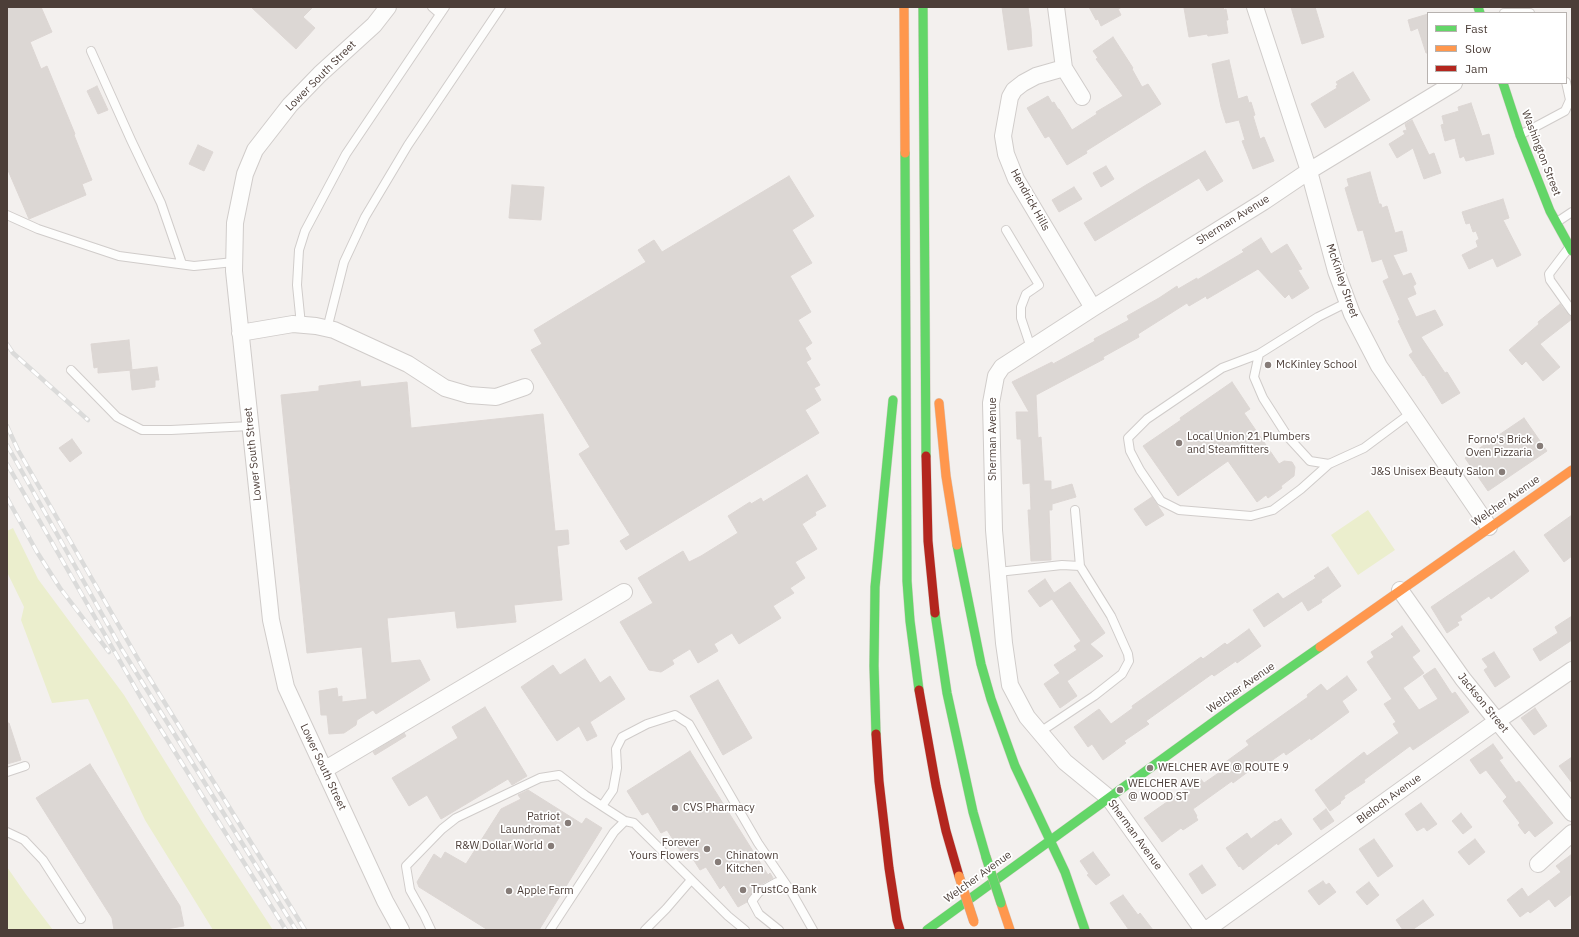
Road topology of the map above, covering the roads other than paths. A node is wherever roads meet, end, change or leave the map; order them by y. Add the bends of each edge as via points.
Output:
1 (388, 7) edge
2 (432, 7) edge
3 (501, 7) edge
4 (904, 7) edge
5 (923, 7) edge
6 (1056, 7) edge
7 (1255, 7) edge
8 (443, 10) edge
9 (92, 51) dead end
10 (1064, 68) junction
11 (1452, 84) edge
12 (1503, 84) edge
13 (1566, 84) edge
14 (1082, 97) dead end
15 (1520, 135) junction
16 (1309, 171) junction
17 (1572, 212) edge
18 (7, 215) edge
19 (1556, 222) junction
20 (1006, 230) dead end
21 (905, 233) junction
22 (924, 233) junction
23 (1571, 249) edge
24 (234, 262) junction
25 (182, 264) junction
26 (1348, 302) junction
27 (1092, 308) junction
28 (1572, 312) edge
29 (301, 325) junction
30 (327, 329) junction
31 (240, 333) junction
32 (897, 343) dead end
33 (1031, 348) junction
34 (1259, 354) junction
35 (935, 356) dead end
36 (71, 370) dead end
37 (525, 387) dead end
38 (893, 391) dead end
39 (938, 394) dead end
40 (1411, 413) junction
41 (250, 426) junction
42 (1329, 464) junction
43 (1572, 470) edge
44 (1075, 510) dead end
45 (1489, 527) junction
46 (1080, 566) junction
47 (998, 572) junction
48 (1400, 590) junction
49 (624, 592) dead end
50 (1572, 670) edge
51 (1497, 721) junction
52 (1040, 732) junction
53 (25, 766) dead end
54 (324, 770) junction
55 (7, 772) edge
56 (1109, 798) junction
57 (602, 806) junction
58 (1572, 812) edge
59 (625, 821) junction
60 (7, 832) edge
61 (1572, 833) edge
62 (1050, 839) junction
63 (1538, 864) dead end
64 (691, 880) junction
65 (792, 893) junction
66 (81, 919) dead end
67 (975, 926) edge
68 (401, 930) edge
69 (431, 930) edge
70 (550, 930) edge
71 (645, 930) edge
72 (745, 930) edge
73 (779, 930) edge
74 (813, 930) edge
75 (900, 930) edge
76 (927, 930) edge
77 (1010, 930) edge
78 (1085, 930) edge
79 (1203, 930) edge
80 (1206, 930) edge

1 - 24 street, Lower South Street via 374,25 290,105 255,150 245,174 235,223
2 - 8 lane
3 - 30 lane via 408,145 365,217 344,262
4 - 21 main road
5 - 22 main road
6 - 10 street
7 - 16 street, McKinley Street
8 - 29 lane via 346,154 305,231 299,250 297,285
9 - 25 lane via 161,203
10 - 14 street
10 - 27 street, Hendrick Hills via 1036,76 1014,90 1010,98 1003,136 1006,154 1016,179
11 - 16 street, Sherman Avenue
12 - 15 main road, Washington Street
13 - 15 lane via 1570,100 1565,111
15 - 19 main road, Washington Street
16 - 26 street, McKinley Street via 1336,271
16 - 27 street, Sherman Avenue
17 - 19 lane
18 - 25 lane via 38,229 119,256
19 - 23 main road, Washington Street
20 - 33 lane via 1039,285 1026,294 1021,307 1021,318
21 - 32 main road
21 - 67 main road, bridge via 908,589 915,661 946,831
22 - 35 main road
22 - 77 main road, bridge via 926,503 931,580 949,701 973,812
23 - 28 lane via 1550,274 1550,280
24 - 25 lane via 194,266
24 - 31 street, Lower South Street
26 - 34 lane via 1318,317
26 - 40 street, McKinley Street via 1379,366
27 - 33 street, Sherman Avenue
29 - 30 street
29 - 31 street via 293,324
30 - 37 street via 408,364 445,388 469,395 496,397
31 - 41 street, Lower South Street
33 - 47 street, Sherman Avenue via 1002,367 996,376 991,403 994,530
34 - 42 lane via 1254,377 1263,398 1288,437 1310,461
34 - 42 lane via 1222,368 1147,419 1128,438 1130,451 1140,470 1161,501 1179,510 1251,516 1273,510
36 - 41 lane via 117,417 142,430
38 - 75 main road via 875,587 874,666 879,788
39 - 62 main road via 953,523 981,664 1002,733 1029,798
40 - 42 lane via 1364,448
40 - 45 street, McKinley Street
41 - 54 street, Lower South Street via 273,627 286,687
43 - 45 main road, Welcher Avenue
44 - 46 lane
45 - 48 main road, Welcher Avenue
46 - 47 lane via 1062,565
46 - 52 lane via 1111,616 1129,661 1122,674 1105,688
47 - 52 street, Sherman Avenue via 1010,686 1027,717
48 - 51 street, Jackson Street
48 - 56 main road, Welcher Avenue
49 - 54 street
50 - 51 street, Bleloch Avenue
51 - 58 street, Jackson Street
51 - 80 street, Bleloch Avenue
52 - 56 street, Sherman Avenue via 1065,762
53 - 55 lane
54 - 68 street, Lower South Street
56 - 62 main road, Welcher Avenue
56 - 79 street, Sherman Avenue
57 - 59 lane
57 - 65 lane via 613,790 617,768 616,749 622,737 647,724 676,715 689,724 758,843
57 - 69 lane via 559,775 540,778 456,818 406,866 410,890
59 - 64 lane via 634,823
59 - 70 lane via 614,832
60 - 66 lane via 24,840 43,860
61 - 63 street
62 - 76 main road, Welcher Avenue
62 - 78 main road via 1065,872
64 - 71 lane
64 - 72 lane
65 - 73 lane via 777,882 759,892 752,901 759,914
65 - 74 lane

